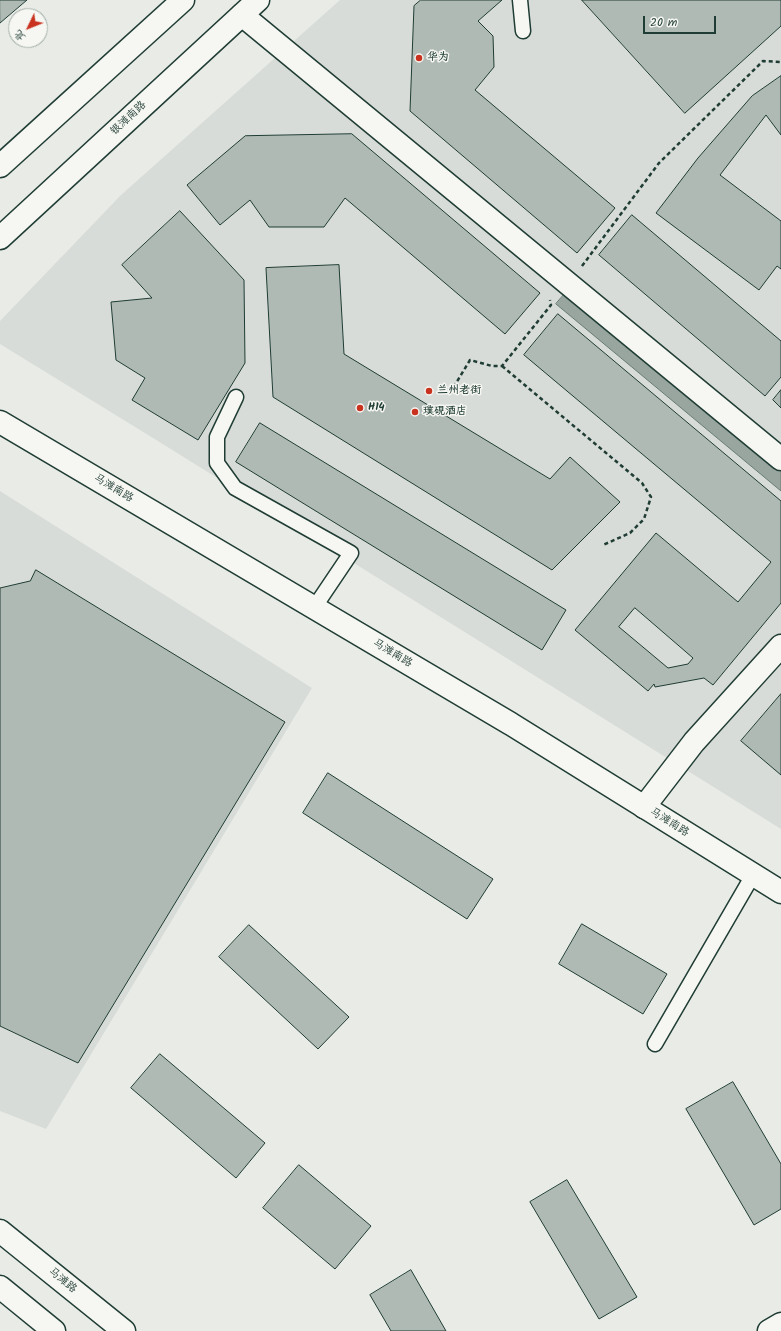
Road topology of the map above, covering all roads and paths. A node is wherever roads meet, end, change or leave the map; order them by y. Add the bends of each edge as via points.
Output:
1 (182, 0) edge
2 (258, 0) edge
3 (520, 0) edge
4 (242, 15) junction
5 (523, 31) dead end
6 (781, 62) edge
7 (0, 166) edge
8 (0, 238) edge
9 (559, 276) junction
10 (502, 366) junction
11 (450, 393) dead end
12 (236, 397) dead end
13 (0, 422) edge
14 (781, 459) edge
15 (603, 544) dead end
16 (314, 608) junction
17 (781, 646) edge
18 (644, 807) junction
19 (754, 875) junction
20 (781, 892) edge
21 (655, 1044) dead end
22 (0, 1231) edge
23 (0, 1287) edge
24 (781, 1324) edge
25 (54, 1331) edge
26 (124, 1331) edge
27 (769, 1331) edge

1 - 7 main road
2 - 4 main road, 银滩南路
3 - 5 lane
4 - 8 main road, 银滩南路
4 - 9 main road
6 - 9 path via 763,61 659,163 581,267
9 - 10 path via 548,293 551,305
9 - 14 main road
10 - 11 path via 470,360
10 - 15 path via 642,483 651,497 644,519 630,533
12 - 16 lane via 218,437 217,463 235,488 351,553
13 - 16 main road, 马滩南路
16 - 18 main road, 马滩南路 via 511,724
17 - 18 main road via 694,742
18 - 19 main road, 马滩南路
19 - 20 main road, 马滩南路
19 - 21 lane
22 - 26 main road, 马滩路
23 - 25 main road
24 - 27 main road

